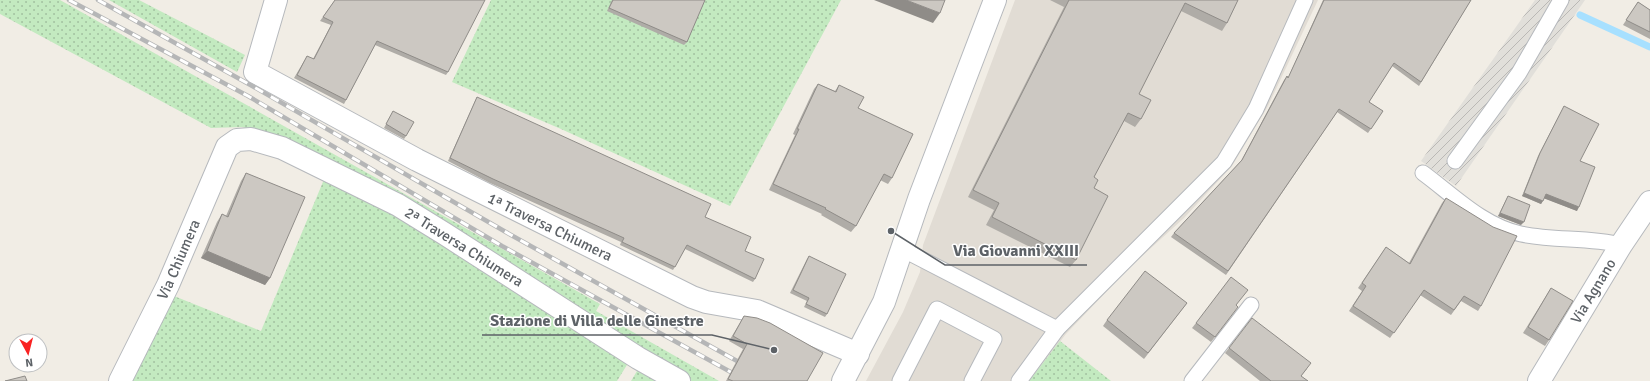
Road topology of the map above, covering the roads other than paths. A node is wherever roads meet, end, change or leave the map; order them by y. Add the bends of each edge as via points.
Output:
1 (276, 0) edge
2 (995, 0) edge
3 (1305, 0) edge
4 (1561, 0) edge
5 (237, 140) joint
6 (1455, 161) dead end
7 (1423, 173) dead end
8 (1650, 202) edge
9 (1621, 245) junction
10 (902, 249) junction
11 (1251, 304) dead end
12 (1057, 329) junction
13 (858, 354) junction
14 (120, 381) edge
15 (679, 381) edge
16 (843, 381) edge
17 (900, 381) edge
18 (972, 381) edge
19 (1019, 381) edge
20 (1192, 381) edge
21 (1539, 381) edge

1 - 13 street, 1ª Traversa Chiumera via 255,72 417,160 692,297 757,311
2 - 10 street
3 - 12 lane via 1256,109 1224,162
4 - 6 lane via 1519,73
5 - 14 street, Via Chiumera via 227,147 168,285
5 - 15 street, 2ª Traversa Chiumera via 251,138 282,148 398,205 638,358
7 - 9 lane via 1499,227 1521,234 1606,241
8 - 9 street, Via Agnano
9 - 21 street, Via Agnano
10 - 12 lane
10 - 13 street via 884,302
11 - 20 lane
12 - 19 lane
13 - 16 street
17 - 18 lane via 937,309 994,339

